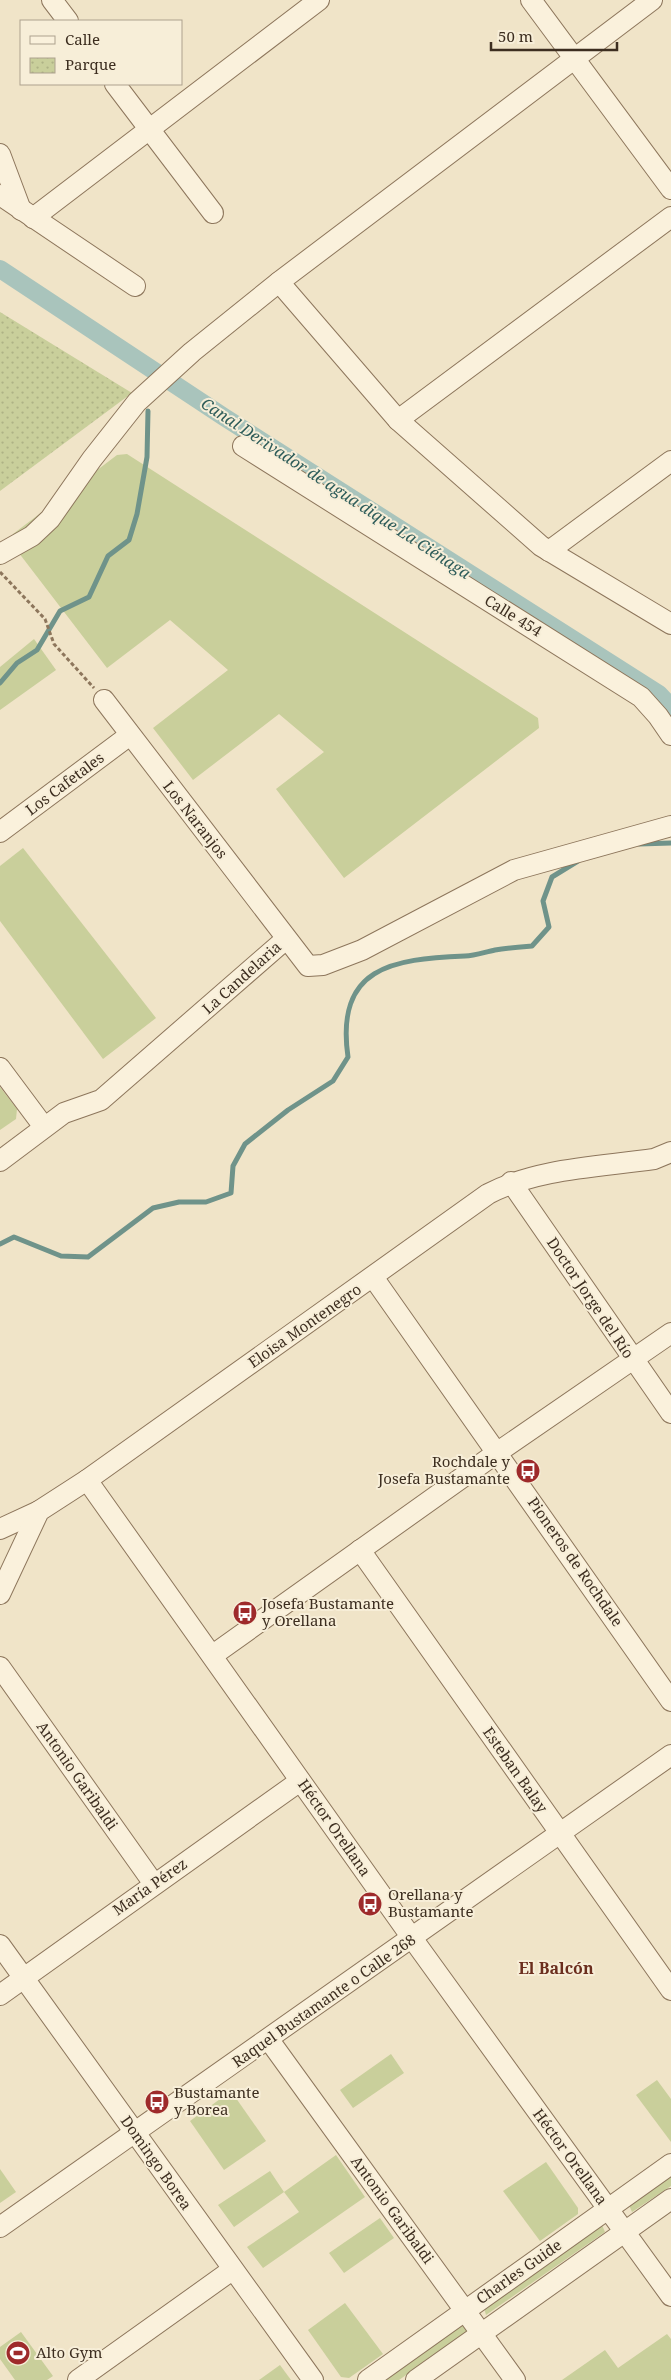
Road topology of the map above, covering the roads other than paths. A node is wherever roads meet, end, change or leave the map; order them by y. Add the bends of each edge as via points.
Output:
1 (52, 0) edge
2 (531, 0) edge
3 (652, 0) edge
4 (311, 2) edge
5 (67, 20) edge
6 (573, 59) junction
7 (116, 85) edge
8 (149, 129) junction
9 (0, 154) edge
10 (671, 189) edge
11 (0, 195) edge
12 (213, 213) dead end
13 (27, 214) junction
14 (671, 217) edge
15 (279, 282) junction
16 (135, 286) dead end
17 (398, 420) junction
18 (243, 446) dead end
19 (671, 461) edge
20 (549, 551) junction
21 (0, 554) edge
22 (671, 624) edge
23 (104, 700) road end
24 (130, 735) junction
25 (671, 735) edge
26 (671, 826) edge
27 (0, 832) edge
28 (286, 939) junction
29 (0, 1068) edge
30 (44, 1127) junction
31 (671, 1152) edge
32 (0, 1161) edge
33 (511, 1182) junction
34 (373, 1277) junction
35 (671, 1333) edge
36 (633, 1360) junction
37 (671, 1413) edge
38 (498, 1452) junction
39 (87, 1480) junction
40 (39, 1511) junction
41 (0, 1529) edge
42 (360, 1550) junction
43 (0, 1594) edge
44 (213, 1655) junction
45 (0, 1667) edge
46 (671, 1701) edge
47 (671, 1755) edge
48 (300, 1781) junction
49 (561, 1834) junction
50 (154, 1884) junction
51 (412, 1938) junction
52 (0, 1945) edge
53 (25, 1977) junction
54 (671, 1990) edge
55 (0, 1995) edge
56 (269, 2040) junction
57 (136, 2134) junction
58 (671, 2164) edge
59 (671, 2199) edge
60 (608, 2209) junction
61 (0, 2227) edge
62 (625, 2232) junction
63 (232, 2270) junction
64 (671, 2296) edge
65 (465, 2310) junction
66 (482, 2334) junction
67 (78, 2380) edge
68 (312, 2380) edge
69 (368, 2380) edge
70 (416, 2380) edge
71 (515, 2380) edge

1 - 5 street
2 - 6 street
3 - 6 street
4 - 8 street
6 - 10 street
6 - 15 street
7 - 8 street
8 - 12 street
8 - 13 street
9 - 13 street
11 - 13 street
13 - 16 street
14 - 17 street
15 - 17 street
15 - 21 street via 192,352 137,402 50,519 32,536
17 - 20 street
18 - 25 street, Calle 454 via 641,697
19 - 20 street
20 - 22 street
23 - 24 street, Los Naranjos
24 - 27 street, Los Cafetales
24 - 28 street, Los Naranjos
26 - 28 street, La Candelaria via 514,870 362,950 323,965 308,966
28 - 30 street, La Candelaria via 121,1085 101,1100 64,1113
29 - 30 street
30 - 32 street, La Candelaria
31 - 33 street, Eloisa Montenegro via 654,1158
33 - 34 street, Eloisa Montenegro via 488,1194
33 - 36 street, Doctor Jorge del Río
34 - 38 street, Pioneros de Rochdale
34 - 39 street, Eloisa Montenegro
35 - 36 street
36 - 37 street, Doctor Jorge del Río
36 - 38 street
38 - 42 street
38 - 46 street, Pioneros de Rochdale
39 - 40 street, Eloisa Montenegro
39 - 44 street, Héctor Orellana
40 - 41 street, Eloisa Montenegro
40 - 43 street
42 - 44 street
42 - 49 street, Esteban Balay
44 - 48 street, Héctor Orellana
45 - 50 street, Antonio Garibaldi
47 - 49 street, Raquel Bustamante o Calle 268
48 - 50 street, María Pérez
48 - 51 street, Héctor Orellana
49 - 51 street, Raquel Bustamante o Calle 268
49 - 54 street, Esteban Balay
50 - 53 street, María Pérez
51 - 56 street, Raquel Bustamante o Calle 268
51 - 60 street, Héctor Orellana
52 - 53 street, Domingo Borea
53 - 55 street, María Pérez
53 - 57 street, Domingo Borea
56 - 57 street, Raquel Bustamante o Calle 268
56 - 65 street, Antonio Garibaldi
57 - 61 street, Raquel Bustamante o Calle 268
57 - 63 street, Domingo Borea
58 - 60 street, Charles Guide
59 - 62 street, Charles Guide
60 - 62 street, Héctor Orellana
60 - 65 street, Charles Guide
62 - 64 street, Héctor Orellana
62 - 66 street, Charles Guide
63 - 67 street
63 - 68 street, Domingo Borea
65 - 66 street, Antonio Garibaldi
65 - 69 street, Charles Guide
66 - 70 street, Charles Guide
66 - 71 street, Antonio Garibaldi

